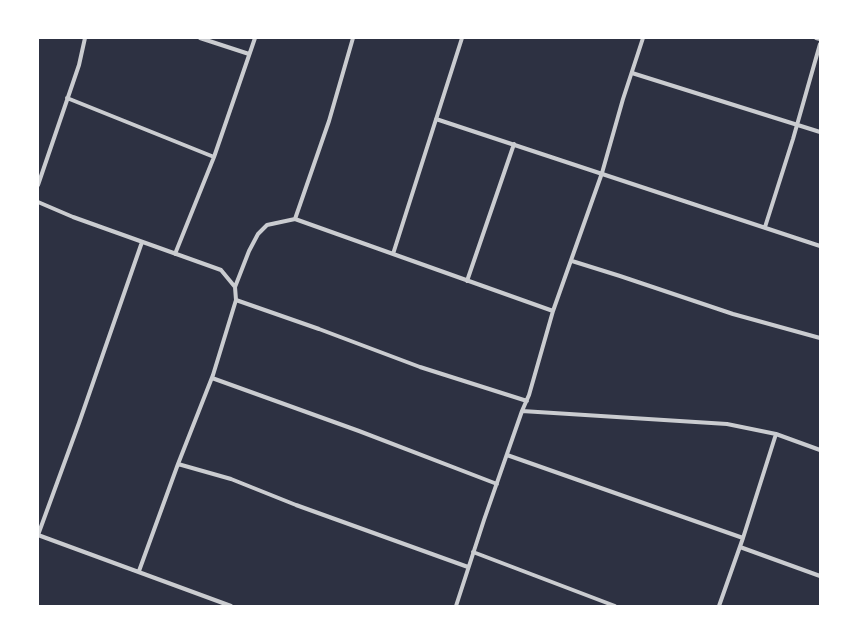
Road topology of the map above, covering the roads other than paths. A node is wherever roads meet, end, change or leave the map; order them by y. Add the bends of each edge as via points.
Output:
1 (85, 38) edge
2 (200, 38) edge
3 (255, 38) edge
4 (353, 38) edge
5 (462, 38) edge
6 (643, 38) edge
7 (816, 38) edge
8 (820, 39) edge
9 (820, 44) edge
10 (249, 54) junction
11 (632, 73) junction
12 (67, 98) junction
13 (436, 119) junction
14 (797, 125) junction
15 (820, 132) edge
16 (514, 144) junction
17 (214, 157) junction
18 (602, 173) junction
19 (38, 185) edge
20 (38, 202) edge
21 (296, 219) junction
22 (765, 227) junction
23 (142, 242) junction
24 (820, 246) edge
25 (175, 254) junction
26 (393, 254) junction
27 (572, 261) junction
28 (467, 281) junction
29 (235, 287) junction
30 (236, 300) junction
31 (554, 311) junction
32 (820, 338) edge
33 (212, 378) junction
34 (527, 402) junction
35 (522, 411) junction
36 (776, 434) junction
37 (820, 450) edge
38 (507, 456) junction
39 (178, 464) junction
40 (497, 484) junction
41 (38, 535) edge
42 (743, 538) junction
43 (740, 547) junction
44 (473, 552) junction
45 (468, 568) junction
46 (139, 572) junction
47 (820, 576) edge
48 (231, 606) edge
49 (456, 606) edge
50 (615, 606) edge
51 (719, 606) edge

1 - 12 street via 79,65
2 - 10 street
3 - 10 street
4 - 21 street via 329,121
5 - 13 street
6 - 11 street
7 - 8 street
9 - 14 street
10 - 17 street
11 - 14 street
11 - 18 street
12 - 17 street
12 - 19 street
13 - 16 street
13 - 26 street
14 - 15 street
14 - 22 street
16 - 18 street
16 - 28 street
17 - 25 street
18 - 22 street
18 - 27 street
20 - 23 street
21 - 26 street
21 - 29 street via 267,225 258,234
22 - 24 street
23 - 25 street
23 - 41 street
25 - 29 street via 221,270
26 - 28 street
27 - 31 street
27 - 32 street via 733,314
28 - 31 street
29 - 30 street
30 - 33 street
30 - 34 street via 420,367
31 - 34 street
33 - 39 street
33 - 40 street
34 - 35 street
35 - 36 street via 727,424
35 - 38 street
36 - 37 street
36 - 42 street
38 - 40 street
38 - 42 street
39 - 45 street via 231,480
39 - 46 street
40 - 44 street
41 - 46 street
42 - 43 street
43 - 47 street
43 - 51 street
44 - 45 street
44 - 50 street
45 - 49 street
46 - 48 street

